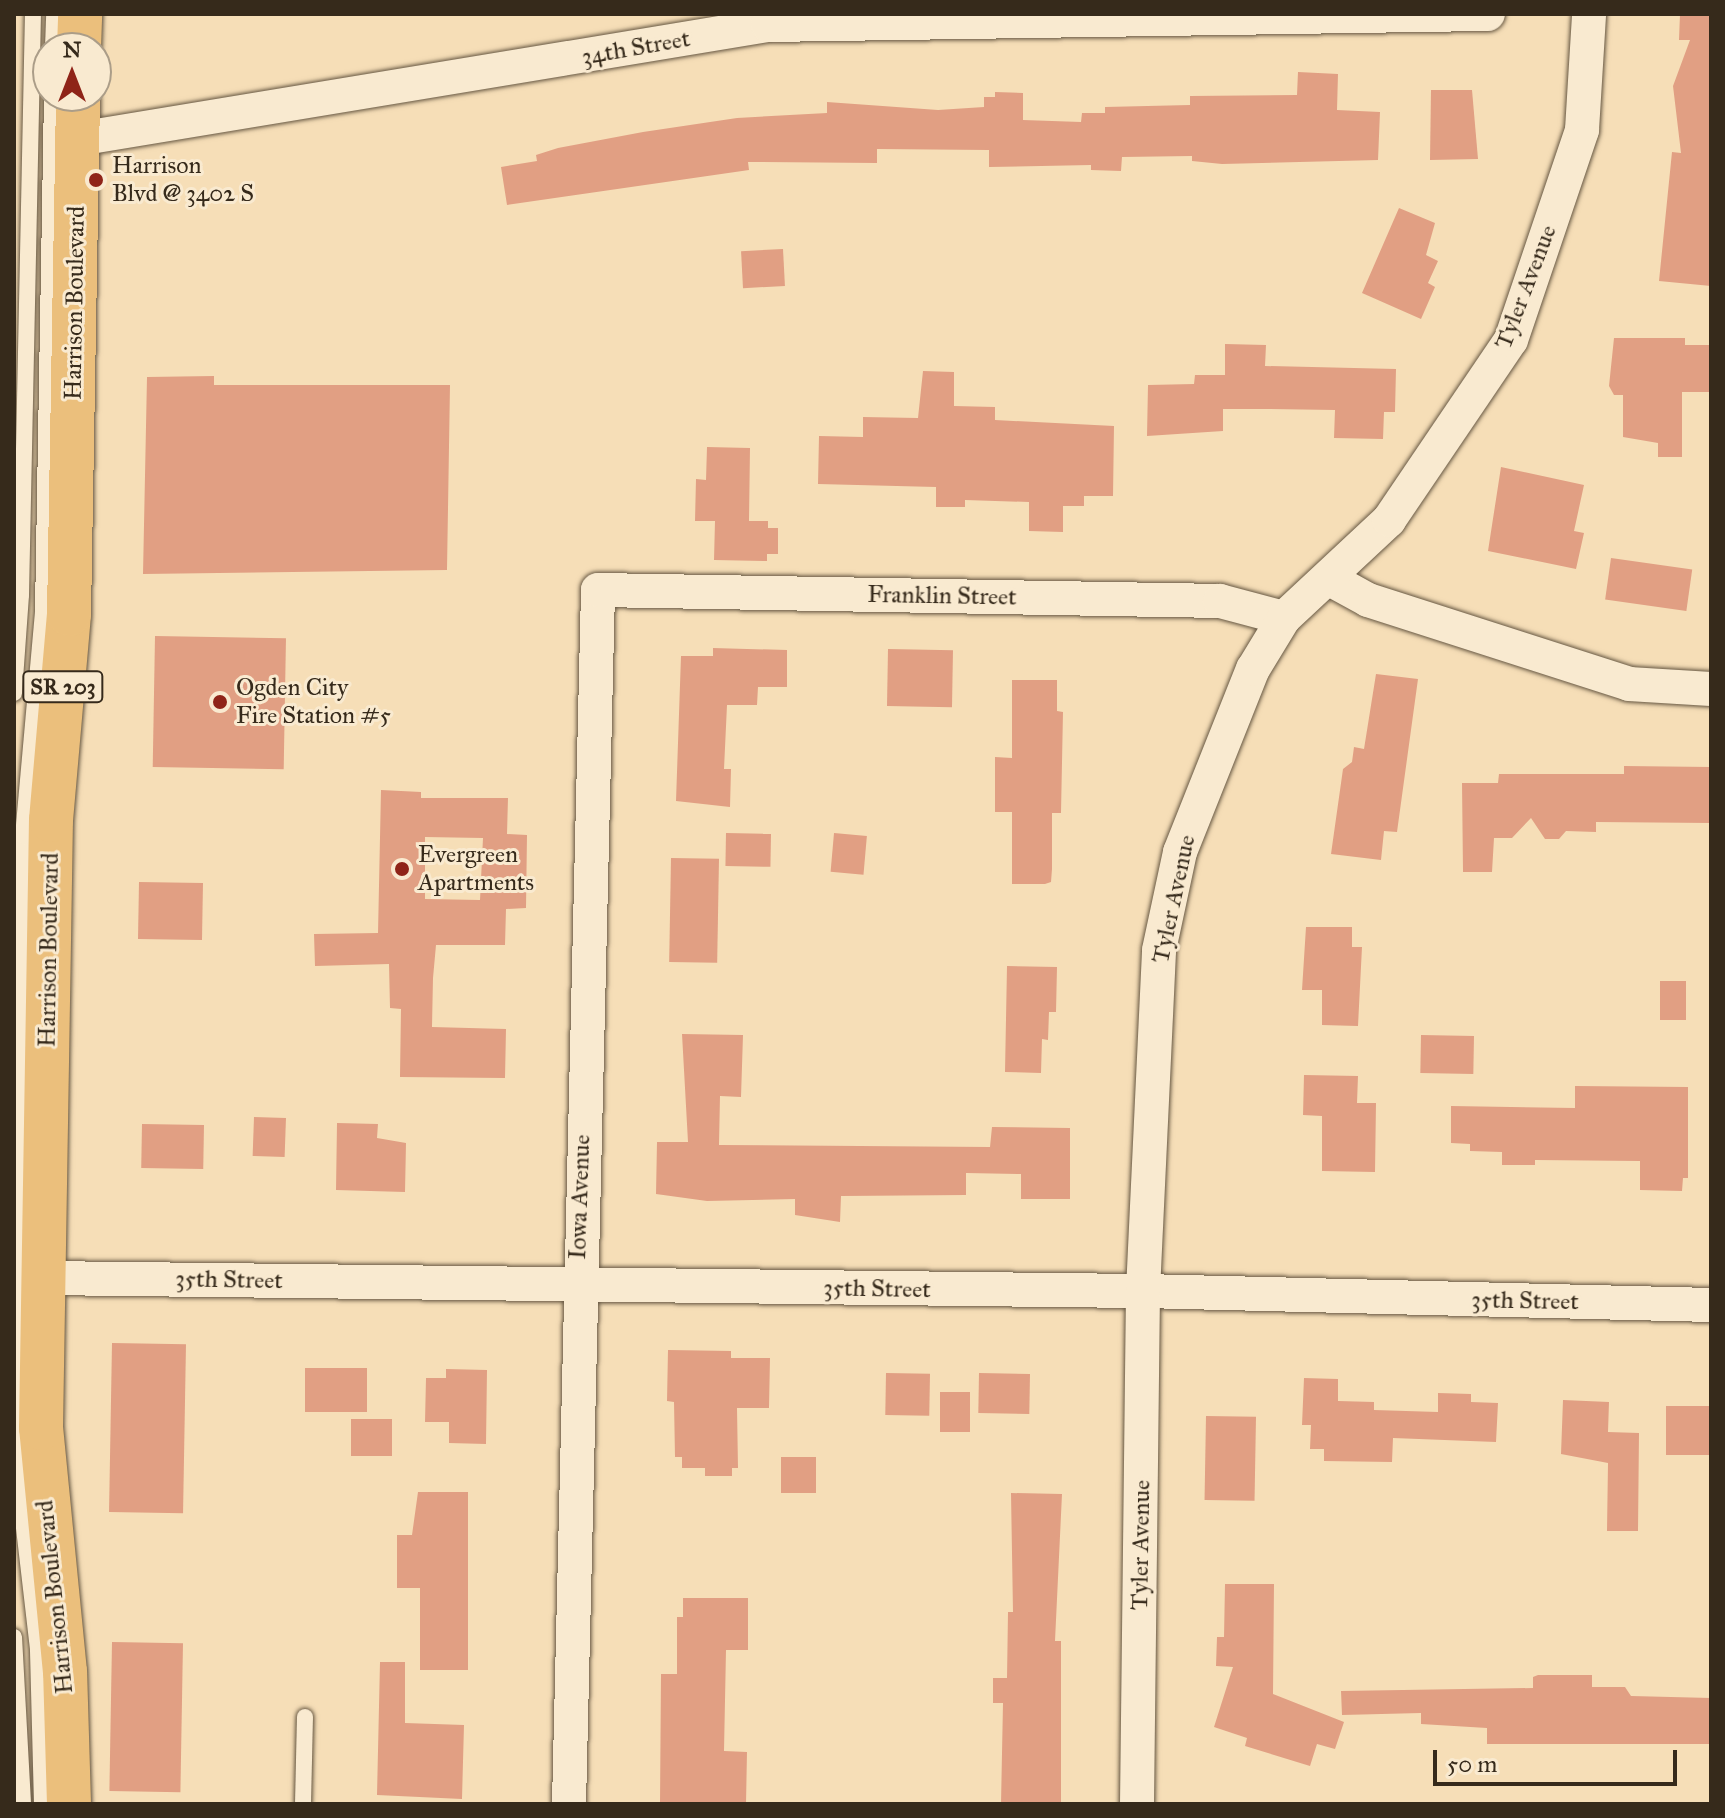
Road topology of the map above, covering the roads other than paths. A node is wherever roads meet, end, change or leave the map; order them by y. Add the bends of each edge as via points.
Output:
1 (33, 14) edge
2 (1488, 14) edge
3 (1589, 14) edge
4 (52, 112) edge
5 (78, 112) edge
6 (78, 139) junction
7 (1328, 578) junction
8 (598, 590) joint
9 (1284, 618) junction
10 (1711, 689) edge
11 (14, 693) edge
12 (43, 1278) junction
13 (577, 1286) junction
14 (1143, 1291) junction
15 (1711, 1305) edge
16 (14, 1637) edge
17 (305, 1717) dead end
18 (23, 1804) edge
19 (42, 1804) edge
20 (69, 1804) edge
21 (303, 1804) edge
22 (569, 1804) edge
23 (1137, 1804) edge

1 - 11 lane via 21,595
2 - 6 street, 34th Street via 768,25
3 - 7 street, Tyler Avenue via 1582,130 1511,340 1389,520
4 - 19 lane via 43,611 23,836 15,1377 17,1468 38,1649
5 - 6 main road, Harrison Boulevard / SR 203
6 - 12 main road, Harrison Boulevard / SR 203 via 69,614 51,820
7 - 9 street, Tyler Avenue
7 - 10 street via 1368,600 1629,684
8 - 9 street, Franklin Street via 1220,601
8 - 13 street, Iowa Avenue
9 - 14 street, Tyler Avenue via 1253,669 1180,852 1159,950
12 - 13 street, 35th Street
12 - 20 main road, Harrison Boulevard / SR 203 via 43,1486 65,1672
13 - 14 street, 35th Street
13 - 22 street, Iowa Avenue
14 - 15 street, 35th Street
14 - 23 street, Tyler Avenue
16 - 18 lane
17 - 21 lane

